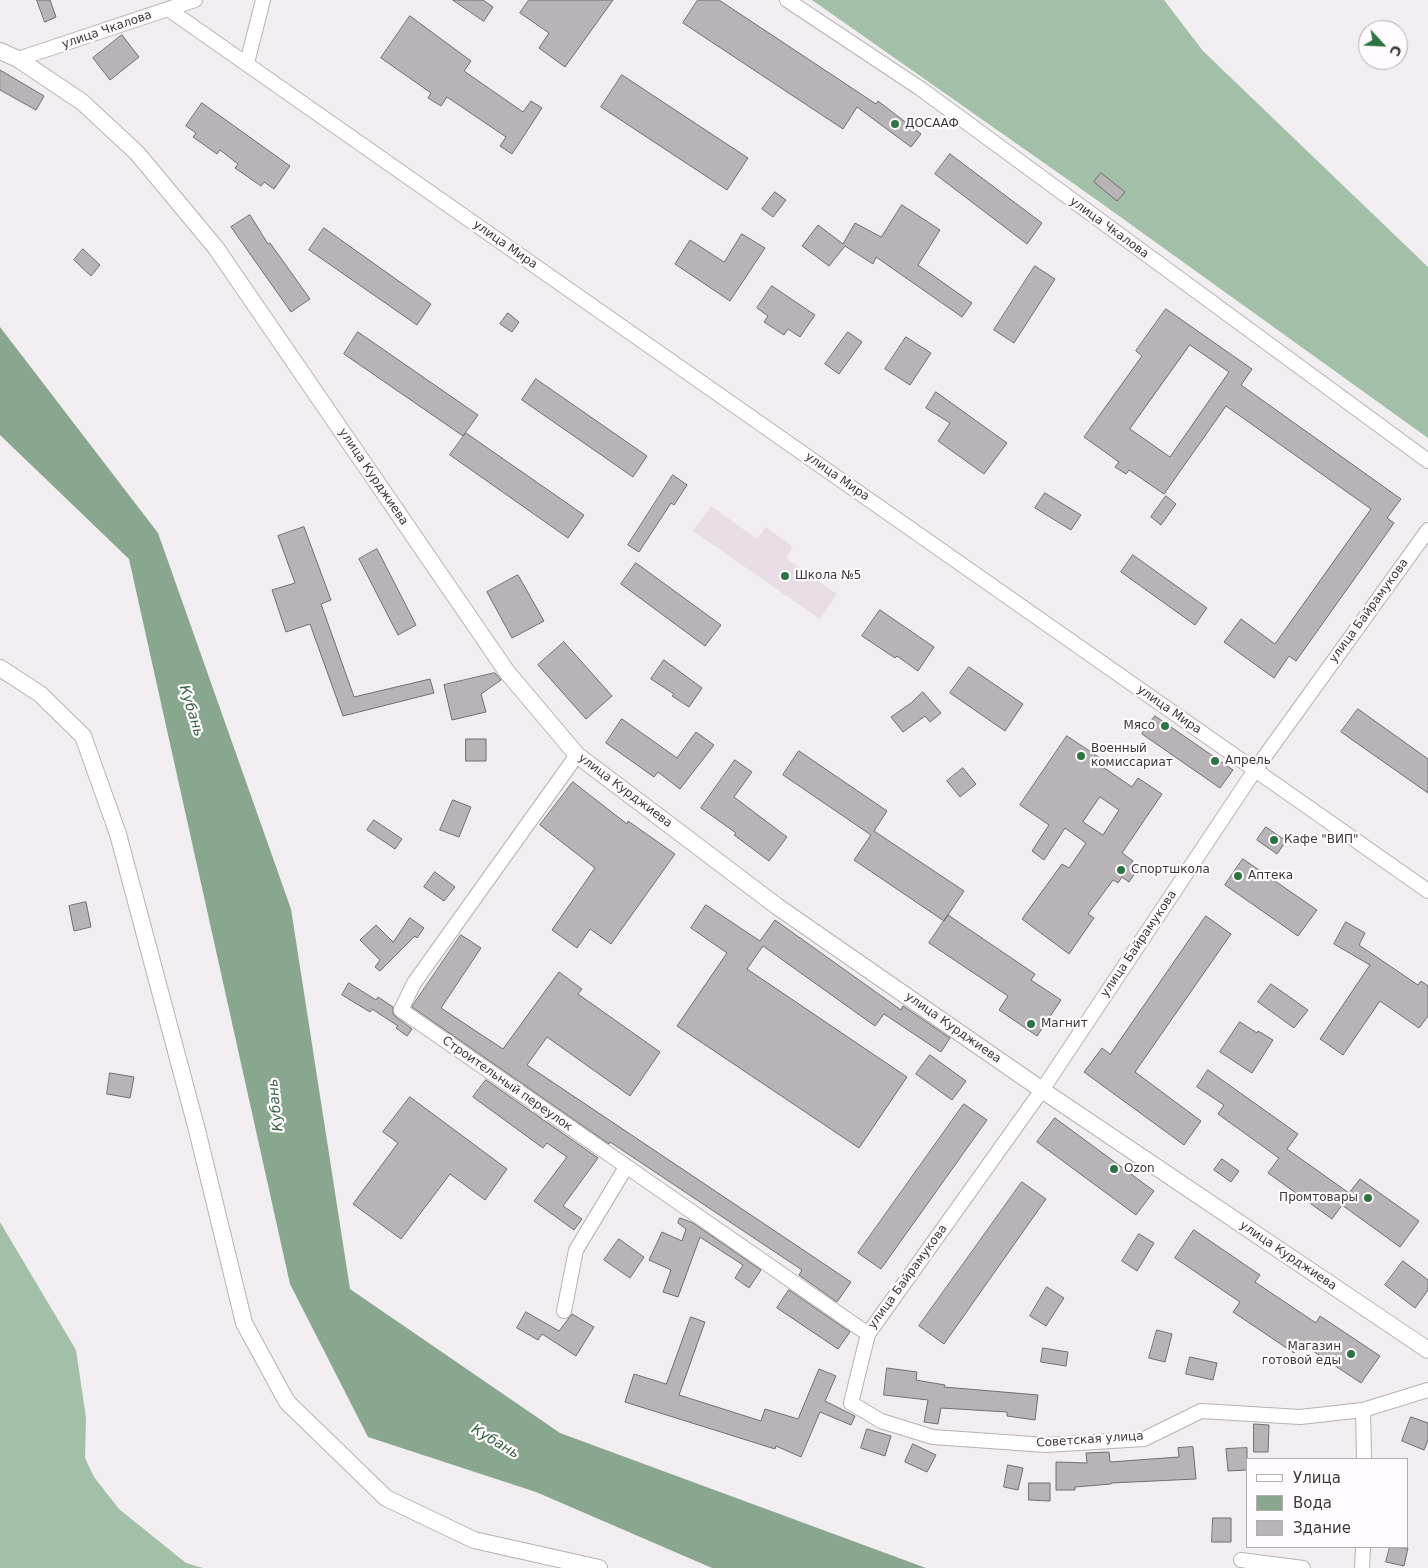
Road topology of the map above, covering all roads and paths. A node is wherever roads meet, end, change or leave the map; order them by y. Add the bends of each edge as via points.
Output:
1 (195, 0) edge
2 (263, 0) edge
3 (787, 0) edge
4 (168, 9) junction
5 (0, 51) edge
6 (18, 59) junction
7 (246, 63) junction
8 (1428, 461) edge
9 (1428, 530) edge
10 (0, 668) edge
11 (577, 755) junction
12 (1255, 770) junction
13 (1428, 891) edge
14 (1042, 1090) junction
15 (626, 1167) junction
16 (564, 1311) dead end
17 (868, 1334) junction
18 (1428, 1350) edge
19 (1428, 1390) edge
20 (1363, 1410) junction
21 (1364, 1458) edge
22 (1363, 1548) edge
23 (1241, 1560) dead end
24 (599, 1568) edge
25 (1303, 1568) edge
26 (1362, 1568) edge

1 - 4 street, улица Чкалова
2 - 7 street
3 - 8 street, улица Чкалова via 921,89
4 - 6 street, улица Чкалова
4 - 7 street, улица Мира
5 - 6 street, улица Курджиева
6 - 11 street, улица Курджиева via 82,102 137,153 216,248 507,672
7 - 12 street, улица Мира
9 - 12 street, улица Байрамукова
10 - 24 street via 40,694 82,736 118,834 197,1130 244,1323 287,1402 386,1498 474,1540
11 - 14 street, улица Курджиева via 778,907
11 - 15 street, Строительный переулок via 414,983 401,1010
12 - 13 street, улица Мира
12 - 14 street, улица Байрамукова
14 - 17 street, улица Байрамукова
14 - 18 street, улица Курджиева
15 - 16 street via 576,1250
15 - 17 street, Строительный переулок
17 - 20 street, Советская улица via 851,1403 881,1421 934,1437 1046,1445 1144,1439 1201,1411 1300,1417
19 - 20 street, Советская улица
20 - 21 street
22 - 26 street
23 - 25 street

